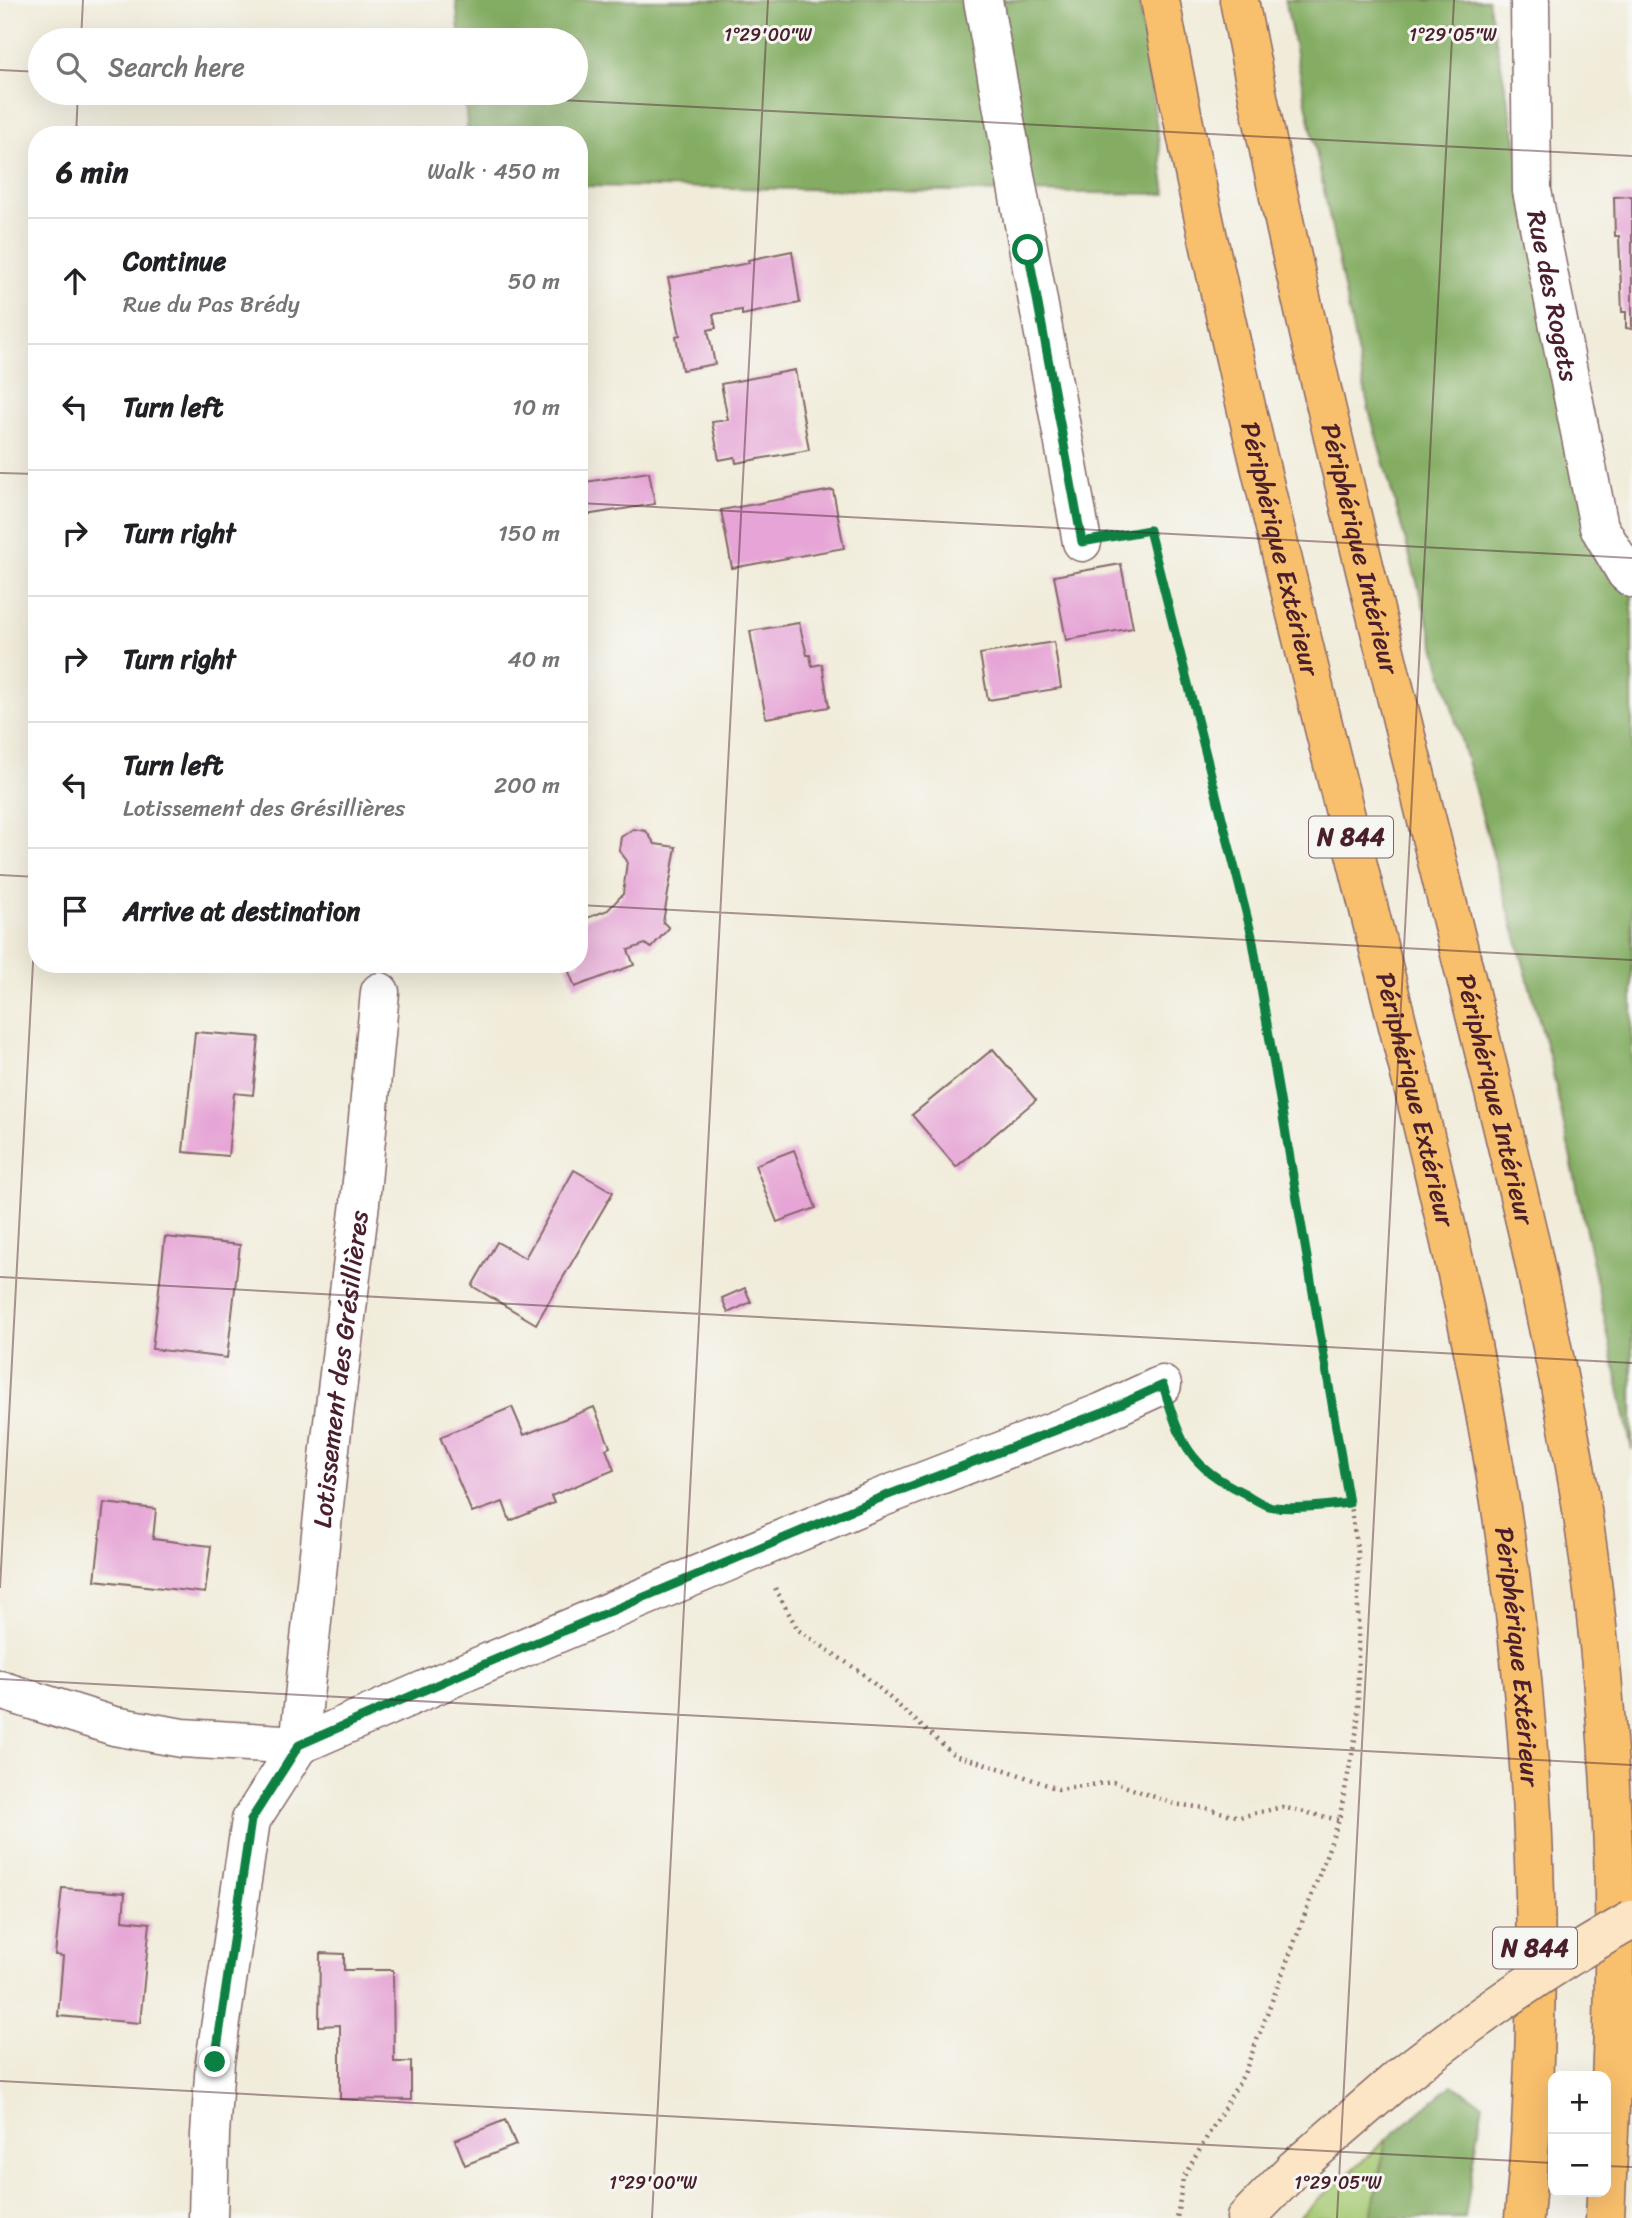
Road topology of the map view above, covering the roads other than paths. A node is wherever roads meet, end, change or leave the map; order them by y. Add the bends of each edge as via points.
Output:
1 (983, 0) edge
2 (1160, 0) edge
3 (1239, 0) edge
4 (1530, 0) edge
5 (1082, 542) road end
6 (1632, 578) edge
7 (380, 992) dead end
8 (1163, 1385) road end
9 (0, 1690) edge
10 (299, 1745) junction
11 (1632, 1920) edge
12 (208, 2218) edge
13 (1246, 2218) edge
14 (1524, 2218) edge
15 (1605, 2218) edge

1 - 5 street
2 - 14 highway, Périphérique Extérieur / N 844 via 1217,286 1437,1187 1492,1454 1523,1678 1534,1816 1534,2082
3 - 15 highway, Périphérique Intérieur / N 844 via 1290,248 1532,1251 1574,1462 1598,1640 1613,1850 1615,1982
4 - 6 street, Rue des Rogets via 1532,191 1599,527
7 - 10 street, Lotissement des Grésillières
8 - 10 street via 875,1500
9 - 10 street via 114,1726 182,1738
10 - 12 street, Lotissement des Grésillières via 251,1820 215,2062
11 - 13 street, bridge via 1574,1952 1471,2022 1294,2169

